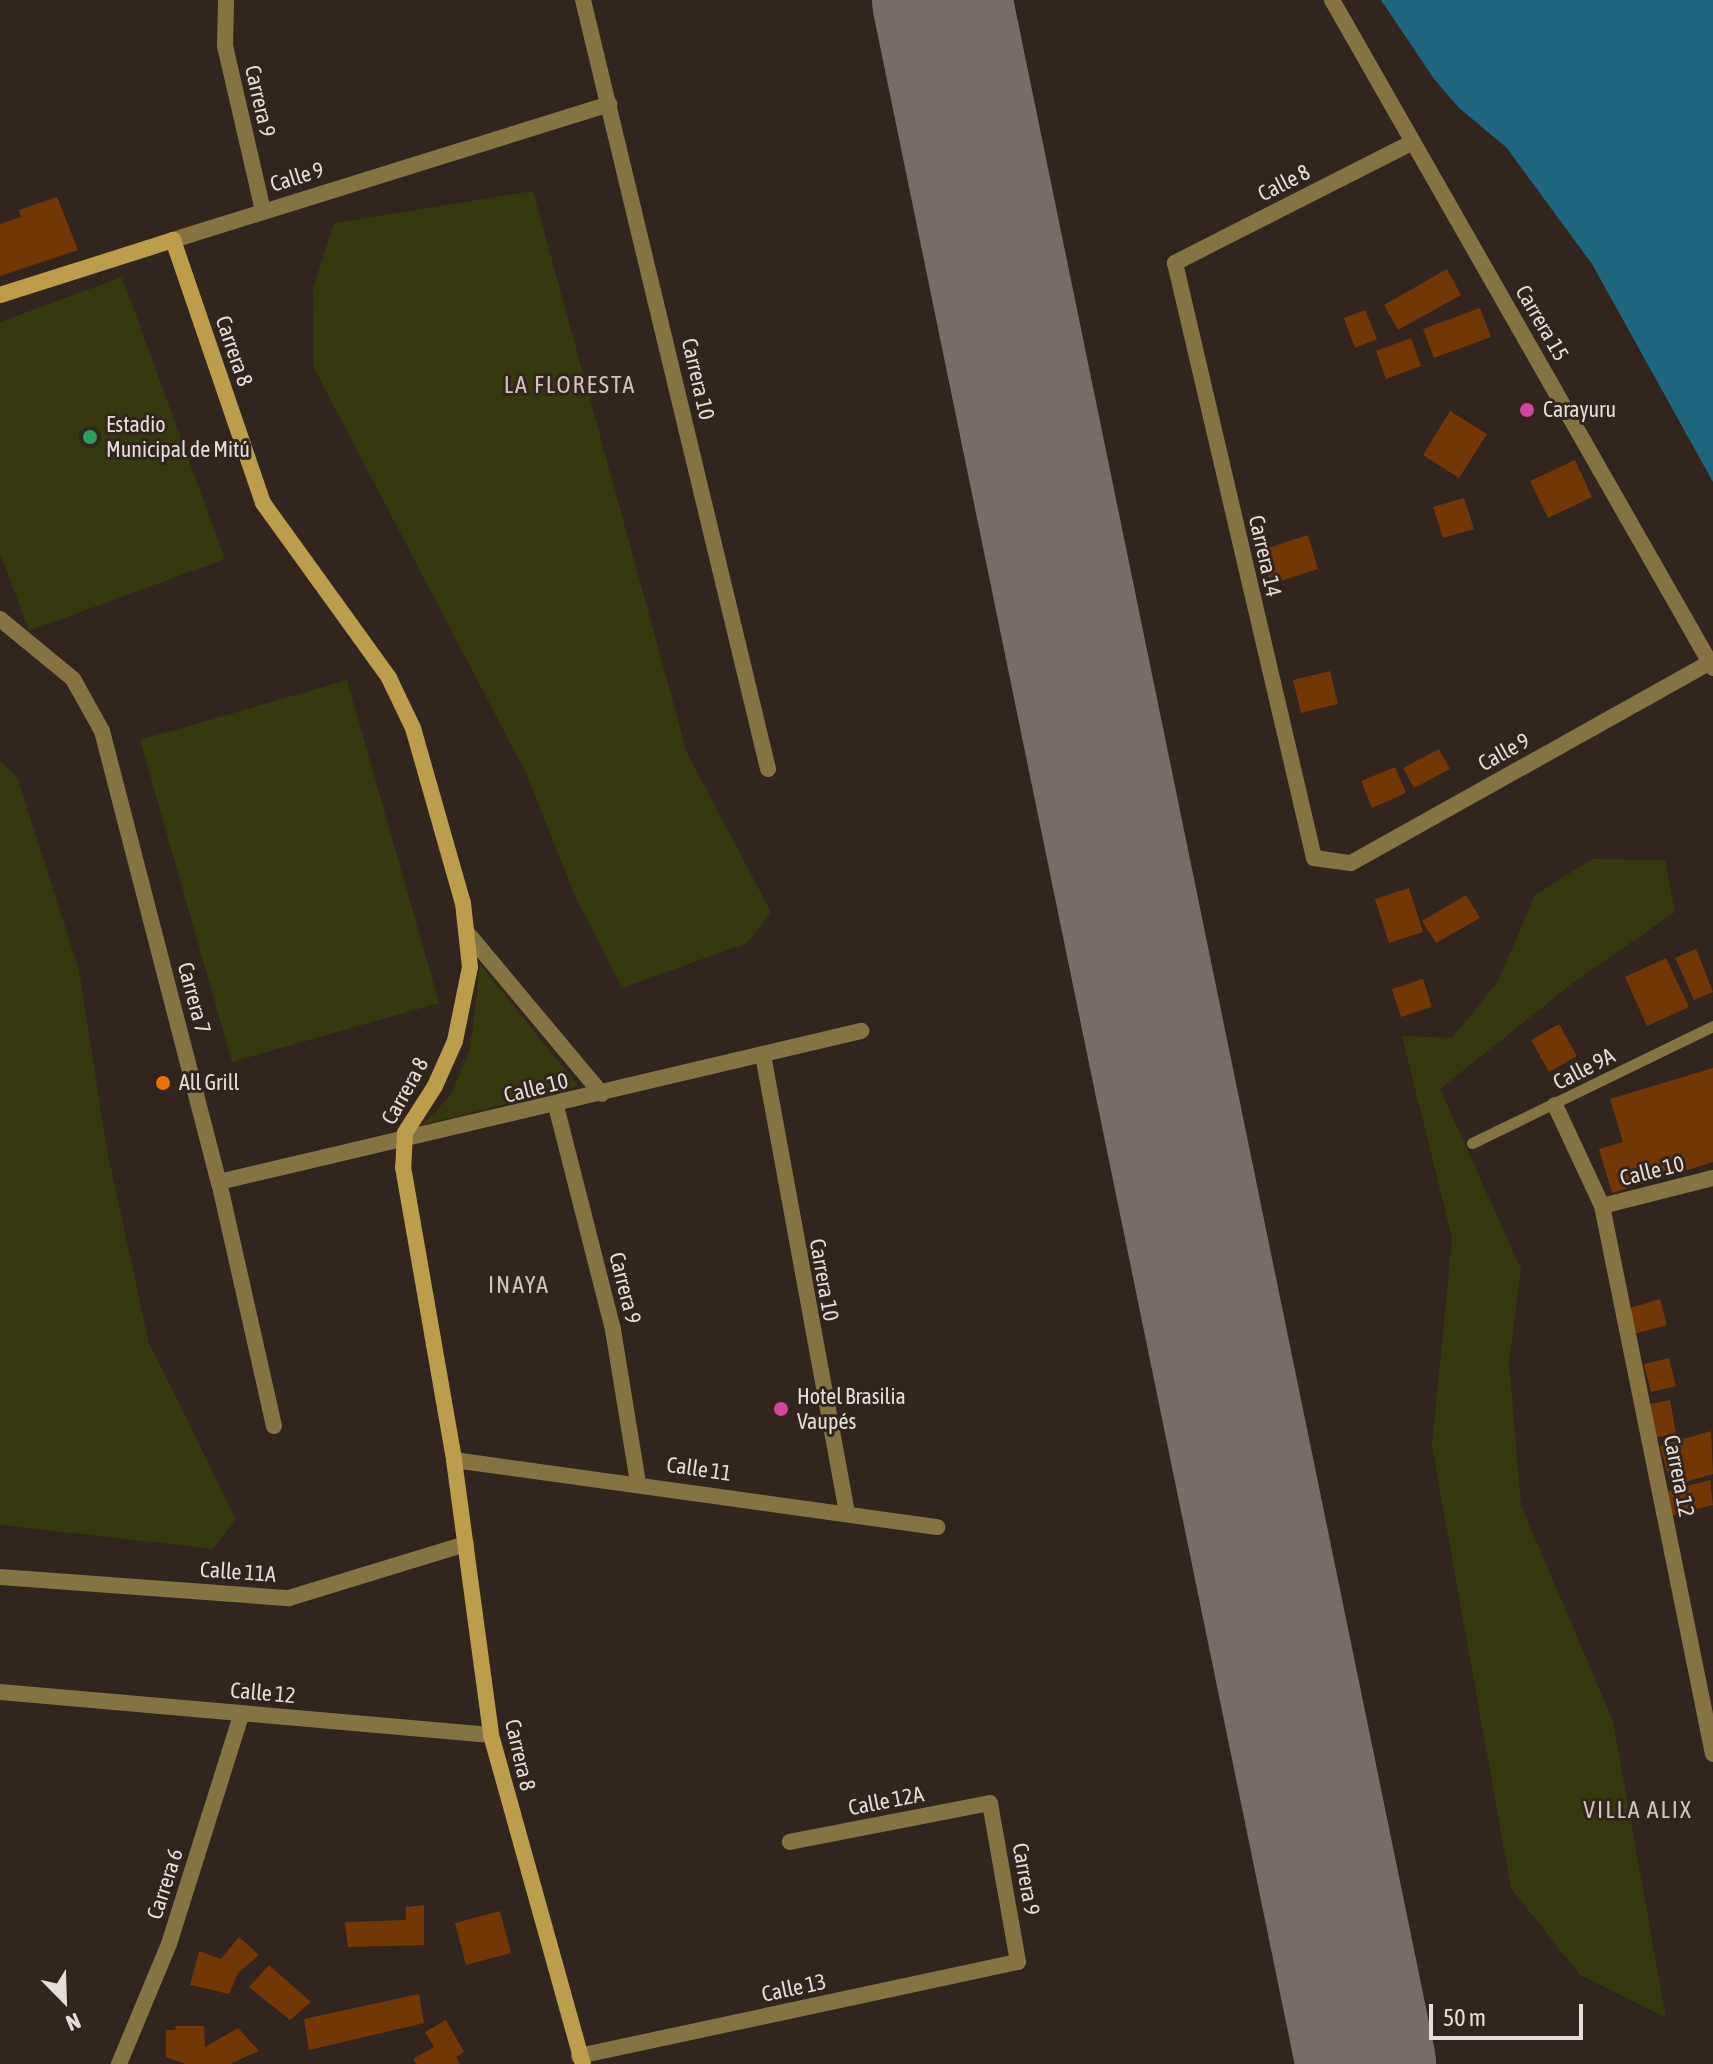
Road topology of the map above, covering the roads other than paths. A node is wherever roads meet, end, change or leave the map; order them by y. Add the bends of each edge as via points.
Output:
1 (226, 0) edge
2 (583, 0) edge
3 (1332, 0) edge
4 (609, 104) junction
5 (1413, 142) junction
6 (263, 210) junction
7 (173, 240) junction
8 (1175, 263) joint
9 (0, 295) edge
10 (0, 619) edge
11 (1712, 665) edge
12 (768, 769) dead end
13 (1314, 858) joint
14 (469, 935) junction
15 (1713, 1026) edge
16 (861, 1031) dead end
17 (763, 1055) junction
18 (602, 1094) junction
19 (1555, 1105) junction
20 (556, 1106) junction
21 (402, 1142) junction
22 (1472, 1143) dead end
23 (1713, 1178) edge
24 (219, 1182) junction
25 (1602, 1206) junction
26 (274, 1426) dead end
27 (454, 1460) junction
28 (638, 1483) junction
29 (847, 1513) junction
30 (937, 1527) dead end
31 (466, 1544) junction
32 (0, 1577) edge
33 (1705, 1672) edge
34 (0, 1692) edge
35 (242, 1713) junction
36 (491, 1735) junction
37 (1713, 1754) edge
38 (990, 1803) joint
39 (790, 1842) dead end
40 (1018, 1962) joint
41 (581, 2060) edge
42 (119, 2064) edge

1 - 6 street, Carrera 9 via 225,46
2 - 4 street, Carrera 10
3 - 5 street, Carrera 15
4 - 6 street, Calle 9
4 - 12 street, Carrera 10
5 - 8 street, Calle 8
5 - 11 street, Carrera 15
6 - 7 street, Calle 9
7 - 9 street, Calle 9
7 - 14 street, Carrera 8 via 263,503 407,711
8 - 13 street, Carrera 14
10 - 24 street, Carrera 7 via 73,679 102,731
11 - 13 street, Calle 9 via 1351,863
14 - 18 street
14 - 21 street, Carrera 8 via 470,967 455,1041
15 - 19 lane, Calle 9A
16 - 17 street, Calle 10
17 - 18 street, Calle 10
17 - 29 street, Carrera 10
18 - 20 street, Calle 10
19 - 22 lane, Calle 9A
19 - 25 street, Carrera 12
20 - 21 street, Calle 10
20 - 28 street, Carrera 9 via 613,1330
21 - 24 street, Calle 10
21 - 27 street, Carrera 8
23 - 25 street, Calle 10
24 - 26 street, Carrera 7
25 - 33 street, Carrera 12
27 - 28 street, Calle 11
27 - 31 street, Carrera 8
28 - 29 street, Calle 11
29 - 30 street, Calle 11
31 - 32 street, Calle 11A via 289,1598
31 - 36 street, Carrera 8
33 - 37 street, Carrera 12
34 - 35 street, Calle 12
35 - 36 street, Calle 12
35 - 42 street, Carrera 6 via 169,1944
36 - 41 street, Carrera 8
38 - 39 street, Calle 12A
38 - 40 street, Carrera 9
40 - 41 street, Calle 13

